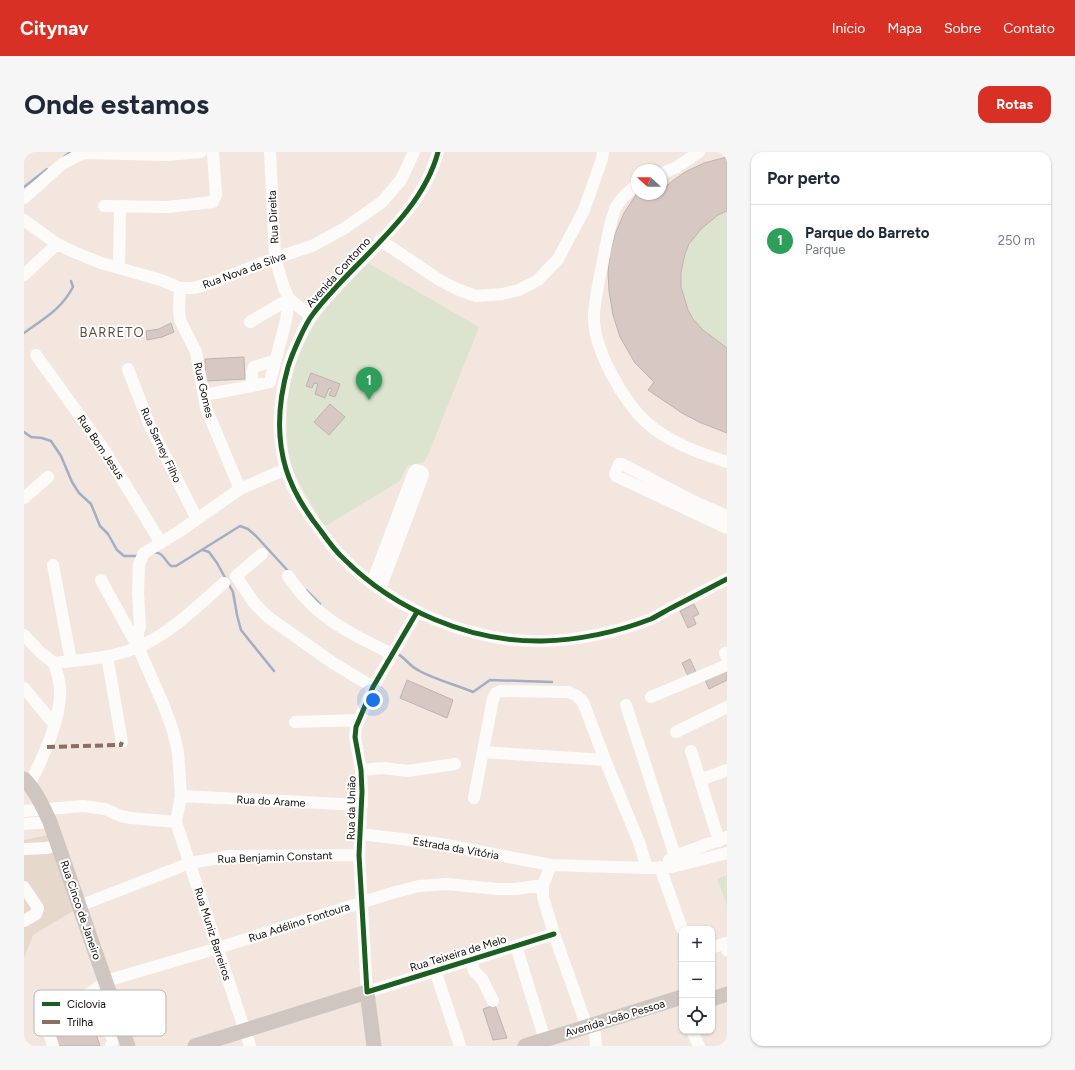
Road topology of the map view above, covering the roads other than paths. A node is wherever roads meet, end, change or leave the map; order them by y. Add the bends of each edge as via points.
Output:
1 (201, 152) edge
2 (213, 152) edge
3 (270, 152) edge
4 (414, 152) edge
5 (438, 152) edge
6 (603, 152) edge
7 (699, 152) edge
8 (667, 171) edge
9 (631, 190) edge
10 (24, 198) edge
11 (104, 206) dead end
12 (120, 207) junction
13 (24, 220) edge
14 (380, 240) junction
15 (57, 244) junction
16 (275, 258) junction
17 (119, 267) junction
18 (24, 275) edge
19 (180, 288) junction
20 (289, 299) junction
21 (311, 316) junction
22 (250, 322) dead end
23 (36, 355) dead end
24 (276, 360) junction
25 (128, 369) dead end
26 (252, 386) junction
27 (204, 394) junction
28 (727, 462) edge
29 (286, 469) junction
30 (48, 477) dead end
31 (240, 489) junction
32 (24, 498) edge
33 (727, 516) edge
34 (197, 519) junction
35 (727, 528) edge
36 (161, 543) junction
37 (262, 554) dead end
38 (53, 565) dead end
39 (288, 576) dead end
40 (101, 580) dead end
41 (727, 580) edge
42 (224, 583) dead end
43 (376, 586) junction
44 (417, 612) junction
45 (24, 635) edge
46 (138, 647) junction
47 (394, 652) junction
48 (107, 656) junction
49 (726, 658) edge
50 (71, 661) junction
51 (54, 663) junction
52 (373, 686) junction
53 (24, 688) edge
54 (651, 697) dead end
55 (626, 705) dead end
56 (727, 707) edge
57 (359, 720) junction
58 (295, 722) dead end
59 (54, 724) junction
60 (676, 732) dead end
61 (122, 742) dead end
62 (691, 751) dead end
63 (483, 752) junction
64 (605, 760) junction
65 (455, 764) dead end
66 (361, 770) junction
67 (727, 770) edge
68 (700, 780) junction
69 (26, 783) edge
70 (181, 796) junction
71 (474, 798) dead end
72 (362, 805) junction
73 (24, 811) edge
74 (48, 816) junction
75 (176, 822) junction
76 (24, 824) edge
77 (360, 834) junction
78 (723, 839) edge
79 (58, 844) junction
80 (24, 849) edge
81 (727, 853) edge
82 (359, 855) junction
83 (675, 856) junction
84 (190, 863) junction
85 (551, 865) junction
86 (660, 867) junction
87 (647, 868) junction
88 (542, 885) junction
89 (25, 890) edge
90 (362, 902) junction
91 (79, 906) junction
92 (24, 921) edge
93 (681, 926) edge
94 (554, 934) junction
95 (516, 946) junction
96 (715, 947) edge
97 (218, 948) junction
98 (727, 950) edge
99 (471, 959) junction
100 (436, 970) junction
101 (106, 981) junction
102 (727, 984) edge
103 (715, 987) edge
104 (96, 990) edge
105 (109, 990) edge
106 (367, 992) junction
107 (727, 994) edge
108 (680, 998) edge
109 (715, 998) edge
110 (493, 1001) dead end
111 (679, 1009) edge
112 (246, 1031) junction
113 (693, 1034) edge
114 (50, 1036) edge
115 (111, 1036) edge
116 (125, 1036) edge
117 (592, 1036) edge
118 (555, 1044) edge
119 (53, 1046) edge
120 (111, 1046) edge
121 (128, 1046) edge
122 (195, 1046) edge
123 (250, 1046) edge
124 (374, 1046) edge
125 (460, 1046) edge
126 (525, 1046) edge
127 (699, 1046) edge

1 - 10 street via 167,155 86,153 62,164
2 - 12 street via 216,195 213,202 167,207
3 - 16 street, Rua Direita
4 - 16 street, Rua Nova da Silva via 402,180 382,202 345,228 312,246
5 - 14 street, Avenida Contorno via 429,177 416,200
6 - 14 street via 584,210 558,259 538,280 519,290 476,296 459,290 440,281
7 - 8 street
9 - 28 street via 616,207 610,230 598,287 594,319 596,338 615,381 646,423 673,441
11 - 12 street
12 - 17 street
13 - 15 street, Rua Nova da Silva
14 - 21 street, Avenida Contorno
15 - 17 street, Rua Nova da Silva
15 - 18 street
16 - 19 street, Rua Nova da Silva via 208,284
16 - 20 street, Rua Direita
17 - 19 street, Rua Nova da Silva
19 - 27 street, Rua Gomes via 180,320 196,352
20 - 21 street
20 - 22 street
20 - 24 street
21 - 29 street, Avenida Contorno via 290,363 282,397 280,431
23 - 36 street, Rua Bom Jesus via 103,448
24 - 26 street via 270,382
24 - 26 street via 254,367
25 - 34 street, Rua Sarney Filho via 150,426
26 - 27 street
27 - 31 street, Rua Gomes via 206,408
29 - 31 street
29 - 43 street, Avenida Contorno via 306,512 342,558
30 - 32 street
31 - 34 street
33 - 35 street via 619,464 616,476
34 - 36 street
36 - 46 street via 141,559
37 - 52 street via 236,576 254,603 268,617 332,663
38 - 50 street
39 - 47 street via 312,605 337,624 361,639
40 - 46 street
41 - 44 street, Avenida Contorno via 652,618 606,633 562,640 521,640 484,635 459,629
42 - 46 street via 184,618
43 - 43 street via 423,475 420,471 414,472
43 - 44 street, Avenida Contorno
44 - 47 street, Rua da União
45 - 51 street
46 - 48 street
46 - 70 street via 173,731 178,752
47 - 52 street, Rua da União
48 - 50 street
48 - 61 street
49 - 54 street
50 - 51 street
51 - 59 street via 60,689
52 - 57 street, Rua da União
53 - 59 street
55 - 83 street
56 - 60 street
57 - 58 street
57 - 66 street, Rua da União via 354,737
59 - 69 street via 47,747
62 - 68 street
63 - 64 street
63 - 64 street via 496,693 552,691 574,694 580,698
63 - 71 street
64 - 87 street
65 - 66 street via 407,771 383,768
66 - 72 street, Rua da União
67 - 68 street
68 - 78 street
69 - 74 main road, Rua Cinco de Janeiro
70 - 72 street, Rua do Arame
70 - 75 street
72 - 77 street, Rua da União
73 - 74 street
74 - 75 street via 83,806 105,809 130,818
74 - 76 street
74 - 79 main road, Rua Cinco de Janeiro
75 - 84 street, Rua Muniz Barreiros
77 - 82 street, Rua da União
77 - 85 street, Estrada da Vitória via 435,843
78 - 83 street
79 - 80 street via 47,848
79 - 91 main road, Rua Cinco de Janeiro
81 - 86 street, Estrada da Vitória via 678,866
82 - 84 street, Rua Benjamin Constant via 230,856
82 - 90 street, Rua da União
83 - 86 street
84 - 91 street, Rua Benjamin Constant
84 - 97 street, Rua Muniz Barreiros
85 - 87 street, Estrada da Vitória
85 - 88 street
86 - 87 street, Estrada da Vitória
86 - 93 street
88 - 90 street, Rua Adélino Fontoura via 516,889 426,885
88 - 94 street
89 - 92 street via 38,911
90 - 97 street, Rua Adélino Fontoura
90 - 106 street, Rua da União
91 - 101 main road, Rua Cinco de Janeiro
94 - 95 street, Rua Teixeira de Melo
94 - 117 street
95 - 99 street, Rua Teixeira de Melo
95 - 118 street
96 - 98 street via 725,943
97 - 101 street, Rua Adélino Fontoura
97 - 112 street, Rua Muniz Barreiros
99 - 100 street, Rua Teixeira de Melo
99 - 110 street via 474,971 482,979
100 - 106 street, Rua Teixeira de Melo
100 - 125 street
101 - 104 street
101 - 105 main road, Rua Cinco de Janeiro
102 - 103 main road
106 - 112 main road, Rua Teixeira de Melo
106 - 124 main road
107 - 109 main road
108 - 117 main road, Avenida João Pessoa
111 - 117 main road, Avenida João Pessoa
112 - 122 main road, Rua Teixeira de Melo
112 - 123 street, Rua Muniz Barreiros
113 - 127 street
114 - 119 street
115 - 120 street
116 - 121 main road, Rua Cinco de Janeiro
117 - 118 main road, Avenida João Pessoa
118 - 126 main road, Avenida João Pessoa

